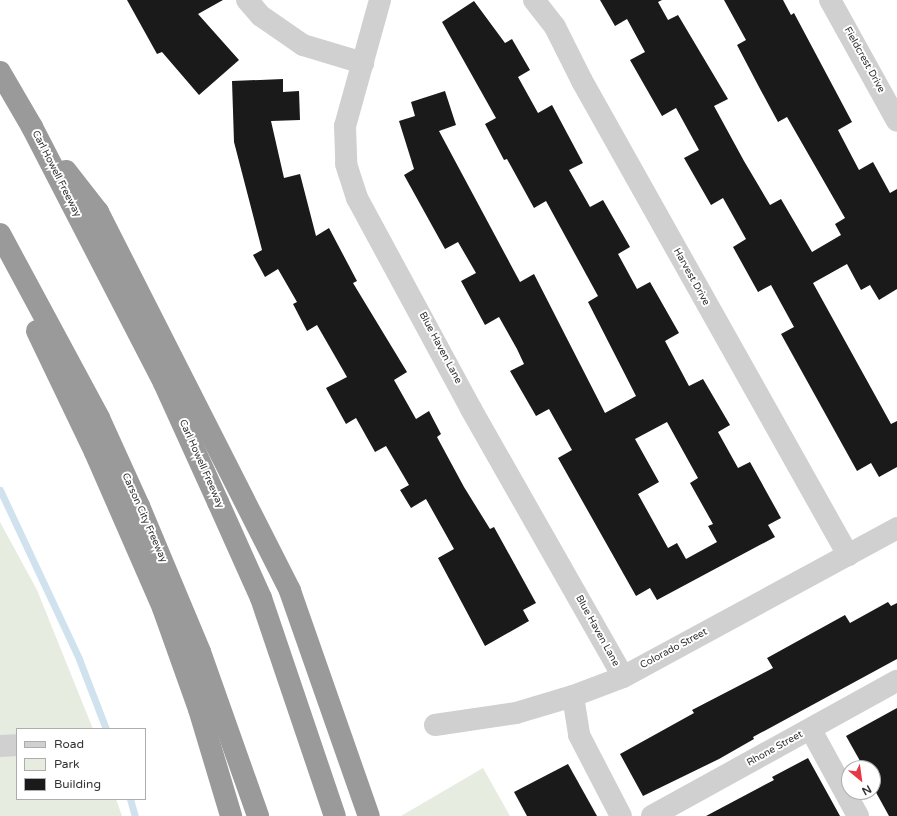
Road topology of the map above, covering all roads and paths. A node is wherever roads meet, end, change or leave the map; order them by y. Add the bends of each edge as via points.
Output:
1 (247, 0) edge
2 (380, 0) edge
3 (534, 0) edge
4 (830, 0) edge
5 (363, 62) junction
6 (0, 72) edge
7 (897, 121) edge
8 (32, 127) junction
9 (0, 234) edge
10 (0, 254) edge
11 (897, 528) edge
12 (848, 555) junction
13 (623, 677) junction
14 (897, 681) edge
15 (573, 696) junction
16 (435, 725) dead end
17 (811, 730) junction
18 (16, 745) edge
19 (0, 746) edge
20 (230, 816) edge
21 (258, 816) edge
22 (335, 816) edge
23 (368, 816) edge
24 (621, 816) edge
25 (652, 816) edge
26 (858, 816) edge

1 - 5 street via 261,16 302,45
2 - 5 street, Blue Haven Lane
3 - 12 street, Harvest Drive via 555,27 714,319
4 - 7 street, Fieldcrest Drive
5 - 13 street, Blue Haven Lane via 345,126 346,164 357,198 471,409
6 - 8 highway
8 - 22 highway, Carl Howell Freeway via 164,383 261,598
8 - 23 highway via 98,212 290,591
9 - 21 highway, Carson City Freeway via 99,418 139,506 197,644
10 - 20 highway via 95,452 155,588 199,709
11 - 12 street, Colorado Street
12 - 13 street, Colorado Street
13 - 15 street, Colorado Street
14 - 17 street, Rhone Street
15 - 16 street, Colorado Street via 516,713
15 - 24 street via 579,735
17 - 25 street, Rhone Street
17 - 26 street
18 - 19 street

